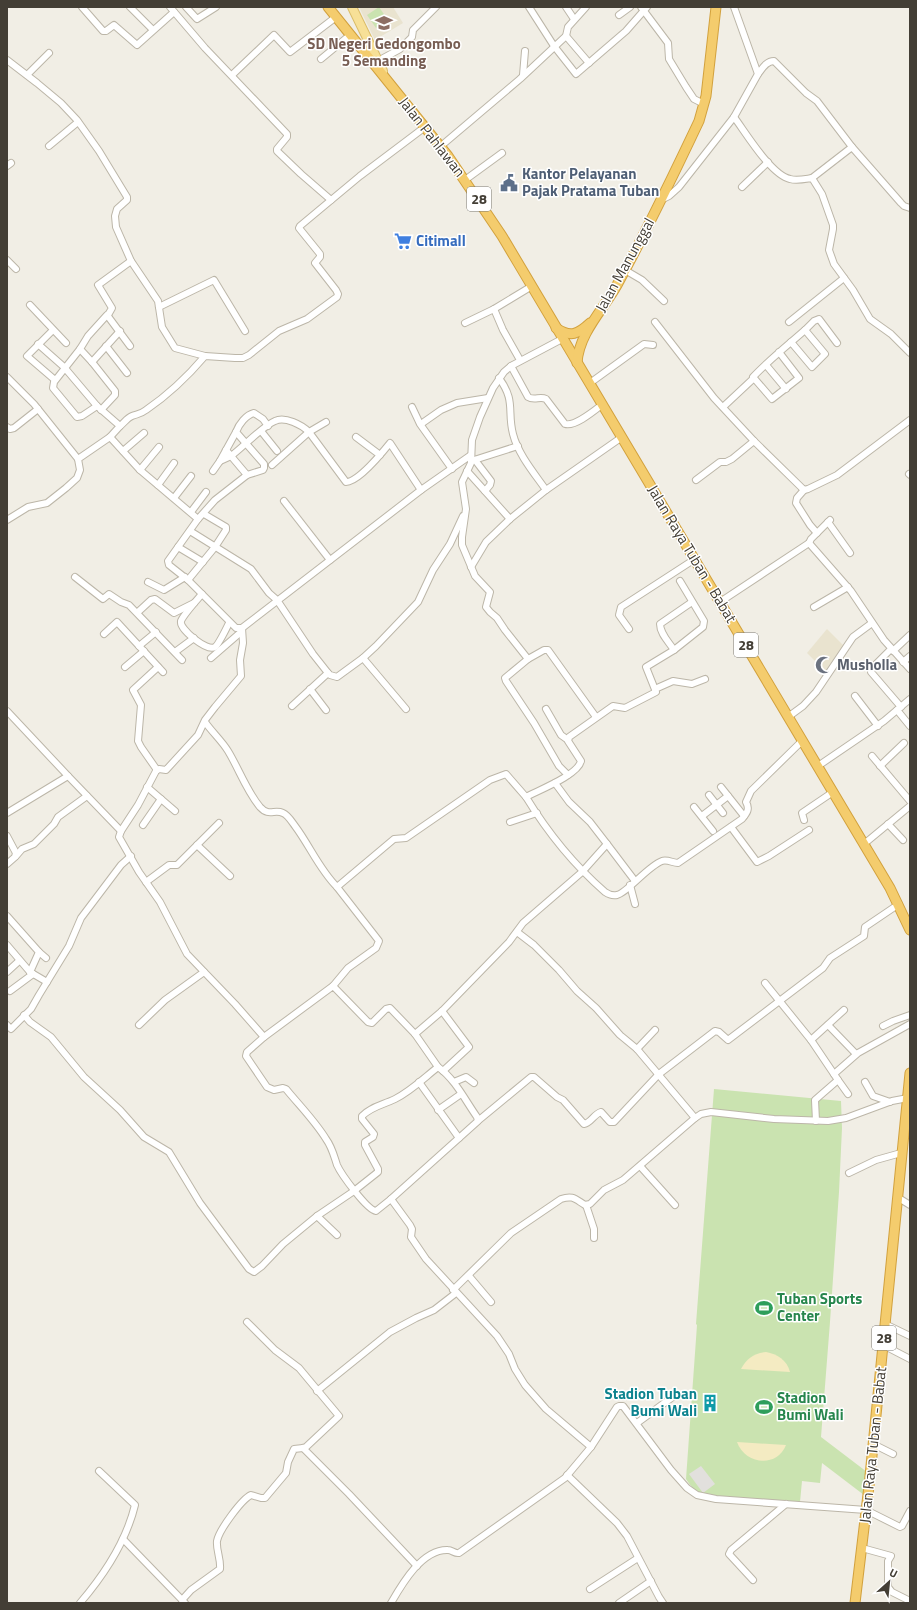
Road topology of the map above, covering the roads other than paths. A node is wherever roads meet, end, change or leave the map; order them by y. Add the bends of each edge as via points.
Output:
1 (82, 7) edge
2 (130, 7) edge
3 (186, 7) edge
4 (216, 7) edge
5 (328, 7) edge
6 (352, 7) edge
7 (436, 7) edge
8 (529, 7) edge
9 (566, 7) edge
10 (586, 7) edge
11 (630, 7) edge
12 (716, 7) edge
13 (734, 7) edge
14 (644, 8) edge
15 (172, 9) edge
16 (619, 15) dead end
17 (336, 17) junction
18 (574, 19) junction
19 (152, 30) junction
20 (350, 35) junction
21 (566, 36) junction
22 (554, 46) junction
23 (525, 51) dead end
24 (50, 53) dead end
25 (321, 59) dead end
26 (7, 60) edge
27 (378, 61) junction
28 (589, 63) junction
29 (758, 74) junction
30 (27, 75) junction
31 (232, 75) junction
32 (523, 75) junction
33 (388, 80) junction
34 (704, 104) junction
35 (734, 117) junction
36 (78, 122) junction
37 (425, 127) junction
38 (49, 146) dead end
39 (441, 146) junction
40 (852, 147) junction
41 (502, 153) dead end
42 (768, 162) junction
43 (812, 178) junction
44 (465, 180) junction
45 (742, 187) dead end
46 (331, 200) junction
47 (661, 200) junction
48 (910, 208) edge
49 (7, 260) edge
50 (131, 261) junction
51 (16, 269) dead end
52 (625, 270) junction
53 (844, 278) junction
54 (532, 286) junction
55 (664, 301) dead end
56 (30, 305) dead end
57 (159, 307) junction
58 (494, 309) junction
59 (805, 310) junction
60 (108, 315) junction
61 (595, 319) junction
62 (814, 321) junction
63 (655, 322) dead end
64 (789, 322) dead end
65 (465, 323) dead end
66 (556, 328) junction
67 (53, 330) junction
68 (805, 330) junction
69 (120, 331) junction
70 (245, 331) dead end
71 (565, 342) junction
72 (791, 342) junction
73 (66, 343) dead end
74 (837, 343) dead end
75 (38, 344) junction
76 (653, 345) dead end
77 (106, 346) junction
78 (130, 346) dead end
79 (80, 349) junction
80 (780, 352) junction
81 (910, 353) edge
82 (205, 356) junction
83 (520, 360) junction
84 (92, 362) junction
85 (577, 363) junction
86 (766, 365) junction
87 (511, 366) junction
88 (64, 367) junction
89 (127, 373) dead end
90 (7, 377) edge
91 (499, 378) junction
92 (754, 378) junction
93 (55, 380) junction
94 (590, 383) junction
95 (786, 389) junction
96 (488, 398) junction
97 (602, 403) junction
98 (412, 407) dead end
99 (723, 407) junction
100 (99, 408) junction
101 (38, 409) junction
102 (910, 420) edge
103 (326, 422) dead end
104 (421, 424) junction
105 (120, 426) junction
106 (268, 426) junction
107 (7, 427) edge
108 (261, 431) junction
109 (236, 432) junction
110 (309, 432) junction
111 (144, 433) dead end
112 (110, 437) junction
113 (356, 437) dead end
114 (622, 437) junction
115 (754, 442) junction
116 (248, 443) junction
117 (518, 446) junction
118 (159, 447) dead end
119 (226, 450) junction
120 (277, 451) dead end
121 (123, 452) junction
122 (231, 456) junction
123 (380, 456) junction
124 (78, 458) junction
125 (473, 459) junction
126 (220, 461) junction
127 (174, 463) dead end
128 (272, 465) dead end
129 (452, 469) junction
130 (140, 470) junction
131 (213, 471) dead end
132 (467, 472) junction
133 (247, 475) junction
134 (191, 476) dead end
135 (696, 480) dead end
136 (158, 485) junction
137 (421, 490) junction
138 (546, 490) junction
139 (804, 490) junction
140 (484, 491) junction
141 (206, 492) dead end
142 (174, 498) junction
143 (284, 500) dead end
144 (466, 509) junction
145 (191, 512) junction
146 (204, 514) junction
147 (198, 519) junction
148 (510, 519) junction
149 (7, 520) edge
150 (190, 531) junction
151 (817, 533) junction
152 (809, 543) junction
153 (178, 547) junction
154 (215, 547) junction
155 (850, 553) dead end
156 (695, 559) junction
157 (330, 560) junction
158 (203, 562) junction
159 (471, 567) junction
160 (75, 577) dead end
161 (187, 578) junction
162 (680, 581) dead end
163 (148, 582) dead end
164 (848, 587) junction
165 (202, 594) junction
166 (277, 600) junction
167 (196, 602) junction
168 (692, 602) junction
169 (720, 602) junction
170 (814, 607) dead end
171 (138, 612) junction
172 (229, 623) junction
173 (872, 623) junction
174 (628, 629) dead end
175 (242, 630) junction
176 (156, 632) junction
177 (104, 634) dead end
178 (910, 635) edge
179 (194, 638) junction
180 (139, 646) junction
181 (674, 650) junction
182 (892, 650) junction
183 (144, 651) junction
184 (175, 652) junction
185 (910, 656) edge
186 (211, 658) dead end
187 (364, 658) junction
188 (182, 660) dead end
189 (528, 660) junction
190 (903, 662) junction
191 (125, 667) dead end
192 (158, 667) junction
193 (910, 669) edge
194 (163, 672) dead end
195 (328, 673) junction
196 (705, 679) dead end
197 (656, 689) junction
198 (310, 690) junction
199 (855, 696) dead end
200 (910, 699) edge
201 (292, 706) dead end
202 (899, 708) junction
203 (406, 709) dead end
204 (546, 709) dead end
205 (326, 710) dead end
206 (7, 711) edge
207 (596, 717) junction
208 (788, 717) junction
209 (205, 722) junction
210 (878, 726) junction
211 (910, 726) edge
212 (568, 740) junction
213 (802, 741) junction
214 (904, 743) dead end
215 (872, 756) dead end
216 (818, 766) junction
217 (880, 766) junction
218 (157, 770) junction
219 (568, 775) junction
220 (68, 776) junction
221 (555, 783) junction
222 (147, 787) junction
223 (721, 787) dead end
224 (833, 792) junction
225 (709, 795) dead end
226 (87, 796) junction
227 (728, 796) junction
228 (526, 797) junction
229 (161, 799) junction
230 (910, 801) edge
231 (746, 802) junction
232 (716, 805) junction
233 (910, 806) edge
234 (694, 807) dead end
235 (738, 808) junction
236 (175, 811) dead end
237 (722, 812) dead end
238 (7, 813) edge
239 (537, 813) junction
240 (702, 816) junction
241 (744, 816) junction
242 (804, 820) dead end
243 (510, 822) dead end
244 (219, 823) dead end
245 (888, 824) junction
246 (143, 825) dead end
247 (731, 827) junction
248 (809, 830) dead end
249 (120, 831) junction
250 (713, 831) dead end
251 (7, 836) edge
252 (903, 840) dead end
253 (608, 844) junction
254 (864, 844) junction
255 (197, 845) junction
256 (16, 856) junction
257 (131, 856) junction
258 (7, 864) edge
259 (582, 872) junction
260 (230, 876) dead end
261 (146, 882) junction
262 (633, 883) junction
263 (337, 887) junction
264 (635, 904) dead end
265 (899, 904) junction
266 (7, 916) edge
267 (909, 926) edge
268 (517, 932) junction
269 (7, 945) edge
270 (39, 952) junction
271 (46, 958) dead end
272 (19, 961) junction
273 (7, 972) edge
274 (204, 972) junction
275 (31, 973) junction
276 (47, 982) junction
277 (765, 983) dead end
278 (333, 986) junction
279 (10, 991) dead end
280 (781, 1001) junction
281 (844, 1010) dead end
282 (442, 1011) junction
283 (24, 1015) junction
284 (910, 1015) edge
285 (910, 1024) edge
286 (7, 1025) edge
287 (138, 1025) dead end
288 (828, 1025) junction
289 (884, 1026) dead end
290 (655, 1030) dead end
291 (415, 1034) junction
292 (264, 1037) junction
293 (811, 1040) junction
294 (637, 1049) junction
295 (856, 1054) junction
296 (440, 1069) junction
297 (910, 1073) edge
298 (659, 1074) junction
299 (836, 1077) junction
300 (419, 1082) junction
301 (454, 1082) junction
302 (865, 1082) dead end
303 (474, 1083) dead end
304 (461, 1094) junction
305 (848, 1094) dead end
306 (908, 1098) junction
307 (890, 1102) junction
308 (438, 1110) junction
309 (695, 1118) junction
310 (479, 1120) junction
311 (816, 1122) junction
312 (459, 1138) junction
313 (904, 1150) edge
314 (640, 1166) junction
315 (849, 1173) dead end
316 (354, 1191) junction
317 (897, 1197) junction
318 (392, 1199) junction
319 (586, 1205) junction
320 (675, 1205) dead end
321 (910, 1205) edge
322 (317, 1216) junction
323 (337, 1235) dead end
324 (594, 1238) dead end
325 (468, 1276) junction
326 (455, 1292) junction
327 (491, 1302) dead end
328 (247, 1322) dead end
329 (885, 1324) junction
330 (910, 1336) edge
331 (883, 1345) junction
332 (910, 1359) edge
333 (317, 1391) junction
334 (674, 1396) dead end
335 (637, 1424) junction
336 (873, 1444) junction
337 (591, 1446) junction
338 (303, 1448) junction
339 (893, 1454) dead end
340 (99, 1471) dead end
341 (567, 1475) junction
342 (786, 1504) junction
343 (866, 1510) junction
344 (910, 1511) edge
345 (123, 1539) junction
346 (862, 1548) junction
347 (638, 1558) junction
348 (417, 1566) junction
349 (753, 1580) dead end
350 (651, 1581) junction
351 (590, 1589) dead end
352 (183, 1601) edge
353 (910, 1602) edge
354 (80, 1603) edge
355 (391, 1603) edge
356 (619, 1603) edge
357 (663, 1603) edge
358 (855, 1603) edge

1 - 19 street via 103,31 115,25 138,45
2 - 19 street
3 - 4 street via 197,19
5 - 17 highway, 28
6 - 27 main road, Jalan Pahlawan
7 - 27 street via 413,30 412,37 400,49
8 - 22 street
9 - 18 street
10 - 18 street
11 - 16 street
12 - 34 highway, Jalan Manunggal
13 - 29 street
14 - 28 street via 626,31
14 - 34 street via 668,43 669,59 686,88 694,99
15 - 19 street
15 - 31 street
17 - 20 highway, 28
17 - 31 street via 291,52 274,35
18 - 21 street via 568,27
20 - 25 street
20 - 33 highway, 28
21 - 22 street
21 - 28 street
22 - 28 street via 575,74
22 - 32 street
23 - 32 street
24 - 30 street
26 - 30 street
27 - 33 main road, Jalan Pahlawan
29 - 35 street
29 - 40 street via 766,64 774,61 817,101
30 - 36 street
31 - 46 street via 287,134 277,150
32 - 39 street
33 - 37 highway, Jalan Pahlawan / 28
34 - 47 highway, Jalan Manunggal via 699,121
35 - 42 street
35 - 47 street via 680,187
36 - 38 street
36 - 50 street via 127,197 117,209 115,216 116,227
37 - 39 highway, Jalan Pahlawan / 28
37 - 46 street
39 - 44 highway, Jalan Pahlawan / 28
40 - 43 street
40 - 48 street via 901,203
41 - 44 street
42 - 43 street via 786,178
42 - 45 street
43 - 53 street via 822,194 832,224 830,257
44 - 54 highway, Jalan Pahlawan / 28
46 - 82 street via 299,228 320,254 315,263 336,290 337,297 307,319 279,332 243,358
47 - 52 highway, Jalan Manunggal
49 - 51 street
50 - 57 street via 158,301
50 - 60 street via 98,285 112,308
52 - 55 street via 642,280
52 - 61 highway, Jalan Manunggal
53 - 59 street
53 - 81 street via 870,319 891,334
54 - 58 street
54 - 66 highway, Jalan Pahlawan / 28
56 - 67 street
57 - 70 street via 214,280
57 - 82 street via 162,327 174,347
58 - 65 street
58 - 83 street
59 - 62 street
59 - 64 street
60 - 69 street
60 - 79 street via 88,336
61 - 66 highway via 573,334
61 - 85 highway, Jalan Manunggal via 581,343
62 - 68 street
62 - 74 street via 820,320
63 - 99 street via 704,387
66 - 71 highway, Jalan Pahlawan / 28
67 - 73 street
67 - 75 street
68 - 72 street
68 - 72 street via 824,356 811,366
69 - 77 street
69 - 78 street
71 - 83 street
71 - 85 highway, Jalan Raya Tuban - Babat / 28
72 - 80 street
75 - 88 street
75 - 93 street via 27,356
76 - 94 street via 644,344
77 - 84 street
77 - 89 street
79 - 84 street
79 - 88 street
80 - 86 street
80 - 95 street via 799,377 799,380
82 - 105 street via 161,399
83 - 87 street
84 - 100 street via 115,393
85 - 94 highway, Jalan Raya Tuban - Babat / 28
86 - 92 street
86 - 95 street
87 - 91 street
87 - 97 street via 528,397 546,399 568,425 578,421
88 - 93 street
88 - 100 street
90 - 101 street
91 - 96 street
91 - 117 street via 509,393 513,434
92 - 95 street via 772,399
92 - 99 street
93 - 100 street via 53,388 77,417
94 - 97 highway, Jalan Raya Tuban - Babat / 28
96 - 104 street via 457,403 441,410
96 - 125 street via 475,430
97 - 114 highway, Jalan Raya Tuban - Babat / 28
98 - 104 street
99 - 115 street
100 - 105 street
101 - 107 street via 14,428
101 - 124 street
102 - 139 street via 837,475
103 - 110 street
104 - 129 street
105 - 112 street
106 - 108 street
106 - 109 street via 257,415 251,414
106 - 110 street via 274,421 285,420 304,427
108 - 116 street
108 - 120 street
109 - 116 street
109 - 119 street
110 - 123 street via 346,482 356,478
110 - 128 street
111 - 121 street
112 - 121 street
112 - 124 street
113 - 123 street
114 - 138 street
114 - 156 highway, Jalan Raya Tuban - Babat / 28
115 - 135 street via 732,459 720,462
115 - 139 street
116 - 122 street
116 - 133 street via 265,466 263,470
117 - 125 street
117 - 138 street via 532,472
118 - 130 street
119 - 122 street
119 - 126 street
121 - 130 street
122 - 126 street
122 - 133 street
123 - 137 street via 390,443
124 - 149 street via 80,470 77,478 66,488 47,503 28,507
125 - 129 street
125 - 132 street
125 - 140 street via 491,481
126 - 131 street
127 - 136 street
129 - 137 street
130 - 136 street
132 - 140 street
132 - 144 street via 462,482
133 - 146 street via 215,500
134 - 142 street
136 - 142 street
137 - 157 street
138 - 148 street
139 - 151 street via 796,503
140 - 148 street
141 - 145 street
142 - 145 street
143 - 157 street
144 - 159 street via 462,542
144 - 187 street via 450,544 428,578 422,597
145 - 147 street
146 - 147 street
146 - 154 street via 226,528
147 - 150 street
148 - 159 street via 486,542
150 - 153 street
150 - 154 street
151 - 152 street
151 - 155 street via 829,521
152 - 164 street
152 - 169 street
153 - 158 street
153 - 161 street via 168,563
154 - 158 street
154 - 166 street via 251,569
156 - 169 highway, Jalan Raya Tuban - Babat / 28
156 - 174 street via 621,607 619,614
157 - 166 street
158 - 161 street
159 - 189 street via 475,576 490,592 486,607
160 - 171 street via 103,599 109,594 120,602 129,604
161 - 163 street via 167,590
161 - 165 street
162 - 168 street
164 - 170 street
164 - 173 street
165 - 167 street
165 - 172 street
166 - 175 street
166 - 195 street
167 - 171 street via 174,613 155,599
167 - 179 street via 181,623
168 - 181 street via 704,620 704,625
168 - 181 street via 660,624 660,629
169 - 208 highway, Jalan Raya Tuban - Babat / 28
171 - 176 street
172 - 175 street
172 - 179 street via 213,648
173 - 182 street
173 - 208 street via 853,637 816,692
175 - 186 street
175 - 209 street via 240,676
176 - 180 street
176 - 184 street
177 - 180 street via 117,622
178 - 182 street
179 - 184 street
180 - 183 street
181 - 197 street via 646,668
182 - 190 street
182 - 202 street via 870,672
183 - 191 street
183 - 192 street
184 - 188 street
185 - 190 street
187 - 195 street via 340,676 334,677
187 - 203 street
189 - 207 street via 548,650
189 - 219 street via 505,678 506,681 559,766
190 - 193 street
192 - 194 street
192 - 218 street via 133,690 141,706 138,740
195 - 198 street
196 - 197 street via 692,684 673,681
197 - 207 street via 652,695 632,705 624,708 613,706
198 - 201 street
198 - 205 street
199 - 210 street
200 - 202 street
202 - 210 street
202 - 211 street
204 - 212 street via 561,735
206 - 220 street
207 - 212 street
208 - 213 highway, Jalan Raya Tuban - Babat / 28
209 - 218 street via 198,735 168,770
209 - 263 street via 227,750 240,777 258,804 270,813 282,813 287,816 328,879
210 - 216 street
212 - 219 street via 581,762
213 - 216 highway, Jalan Raya Tuban - Babat / 28
213 - 231 street via 765,776
214 - 217 street
215 - 217 street
216 - 224 highway, Jalan Raya Tuban - Babat / 28
217 - 230 street
218 - 222 street
219 - 221 street
220 - 226 street
220 - 238 street
221 - 228 street
221 - 253 street via 568,802 590,822
222 - 229 street
222 - 249 street
223 - 227 street
224 - 242 street via 802,813
224 - 254 highway, Jalan Raya Tuban - Babat / 28
225 - 232 street
226 - 249 street
226 - 256 street via 58,817 45,834
227 - 232 street
227 - 235 street
228 - 239 street
228 - 263 street via 506,774 490,780 406,838 394,839
229 - 236 street
229 - 246 street
231 - 235 street
231 - 241 street via 748,809
232 - 237 street
232 - 240 street
233 - 245 street
234 - 240 street
235 - 241 street
239 - 243 street
239 - 259 street
240 - 250 street
241 - 247 street
244 - 255 street
245 - 252 street
245 - 254 street
247 - 248 street via 757,862
247 - 262 street via 678,863 665,860
249 - 257 street via 120,838
251 - 256 street
253 - 259 street
253 - 262 street
254 - 265 highway, Jalan Raya Tuban - Babat / 28
255 - 260 street
255 - 261 street via 177,864 169,865
256 - 258 street
257 - 261 street
257 - 276 street via 121,865 80,918 71,942
259 - 262 street via 609,895 617,895
259 - 268 street via 523,923
261 - 274 street via 160,902 187,954
262 - 264 street
263 - 278 street via 379,941 376,948 352,964
265 - 267 highway, Jalan Raya Tuban - Babat / 28
265 - 280 street via 865,927 864,936 830,958 823,968
266 - 270 street
268 - 282 street
268 - 294 street via 559,970 620,1035
269 - 272 street
270 - 271 street
270 - 275 street
272 - 273 street
272 - 275 street
274 - 287 street via 165,1000
274 - 292 street
275 - 276 street
275 - 279 street
276 - 283 street via 31,1009
277 - 280 street
278 - 291 street via 368,1022 372,1023 389,1008
278 - 292 street
280 - 293 street
280 - 298 street via 728,1040 715,1031
281 - 288 street
282 - 291 street
282 - 296 street via 469,1047
283 - 286 street via 11,1029
283 - 322 street via 51,1037 84,1077 120,1110 144,1137 169,1152 200,1204 251,1271 254,1272 262,1266 283,1244
284 - 289 street
285 - 295 street
288 - 293 street
288 - 295 street
290 - 294 street
291 - 296 street
292 - 316 street via 247,1052 246,1057 267,1087 274,1090 286,1089 322,1133 340,1171
293 - 299 street
294 - 298 street
295 - 299 street
296 - 300 street
296 - 301 street
297 - 306 highway, Jalan Raya Tuban - Babat / 28
298 - 309 street
298 - 310 street via 614,1122 610,1122 601,1112 584,1124 563,1100 534,1077
299 - 305 street
299 - 311 street via 815,1100
300 - 308 street
300 - 316 street via 395,1099 372,1108 362,1116 374,1136 365,1142 365,1145 378,1171
301 - 303 street via 466,1077
301 - 304 street
302 - 307 street via 871,1094
304 - 308 street
304 - 310 street
306 - 307 street
306 - 313 highway, Jalan Raya Tuban - Babat / 28
307 - 311 street via 838,1120
308 - 312 street
309 - 311 street via 706,1112
309 - 314 street
310 - 312 street
312 - 318 street
313 - 315 street
313 - 317 highway, Jalan Raya Tuban - Babat / 28
314 - 319 street
314 - 320 street
316 - 318 street via 374,1211
316 - 322 street
317 - 321 street
317 - 329 highway, Jalan Raya Tuban - Babat / 28
318 - 326 street via 410,1225 411,1237 419,1249
319 - 324 street via 594,1229
319 - 325 street via 570,1196 561,1199 511,1233
322 - 323 street
325 - 326 street
325 - 327 street
326 - 333 street via 434,1310 390,1332
326 - 337 street via 497,1336 525,1384 546,1409
328 - 333 street via 275,1350 299,1368
329 - 330 street
329 - 331 highway, Jalan Raya Tuban - Babat / 28
331 - 332 street
331 - 336 highway, Jalan Raya Tuban - Babat / 28
333 - 338 street via 339,1416
334 - 335 street
335 - 337 street via 623,1406 619,1406
335 - 342 street via 672,1470 697,1496
336 - 339 street
336 - 343 highway, Jalan Raya Tuban - Babat / 28
337 - 341 street
338 - 348 street
338 - 352 street via 294,1449 286,1473 265,1498 251,1495 241,1503 218,1537 216,1548 220,1569 191,1590
340 - 345 street via 134,1503 134,1510
341 - 347 street via 622,1529
341 - 348 street via 459,1554 448,1550 432,1553
342 - 343 street
342 - 349 street via 729,1554
343 - 344 street via 900,1527
343 - 346 highway, Jalan Raya Tuban - Babat / 28
345 - 352 street
345 - 354 street via 106,1570
346 - 353 street via 891,1556 888,1565 888,1587
346 - 358 highway, Jalan Raya Tuban - Babat / 28
347 - 350 street
347 - 351 street
348 - 355 street via 403,1582
350 - 356 street
350 - 357 street

